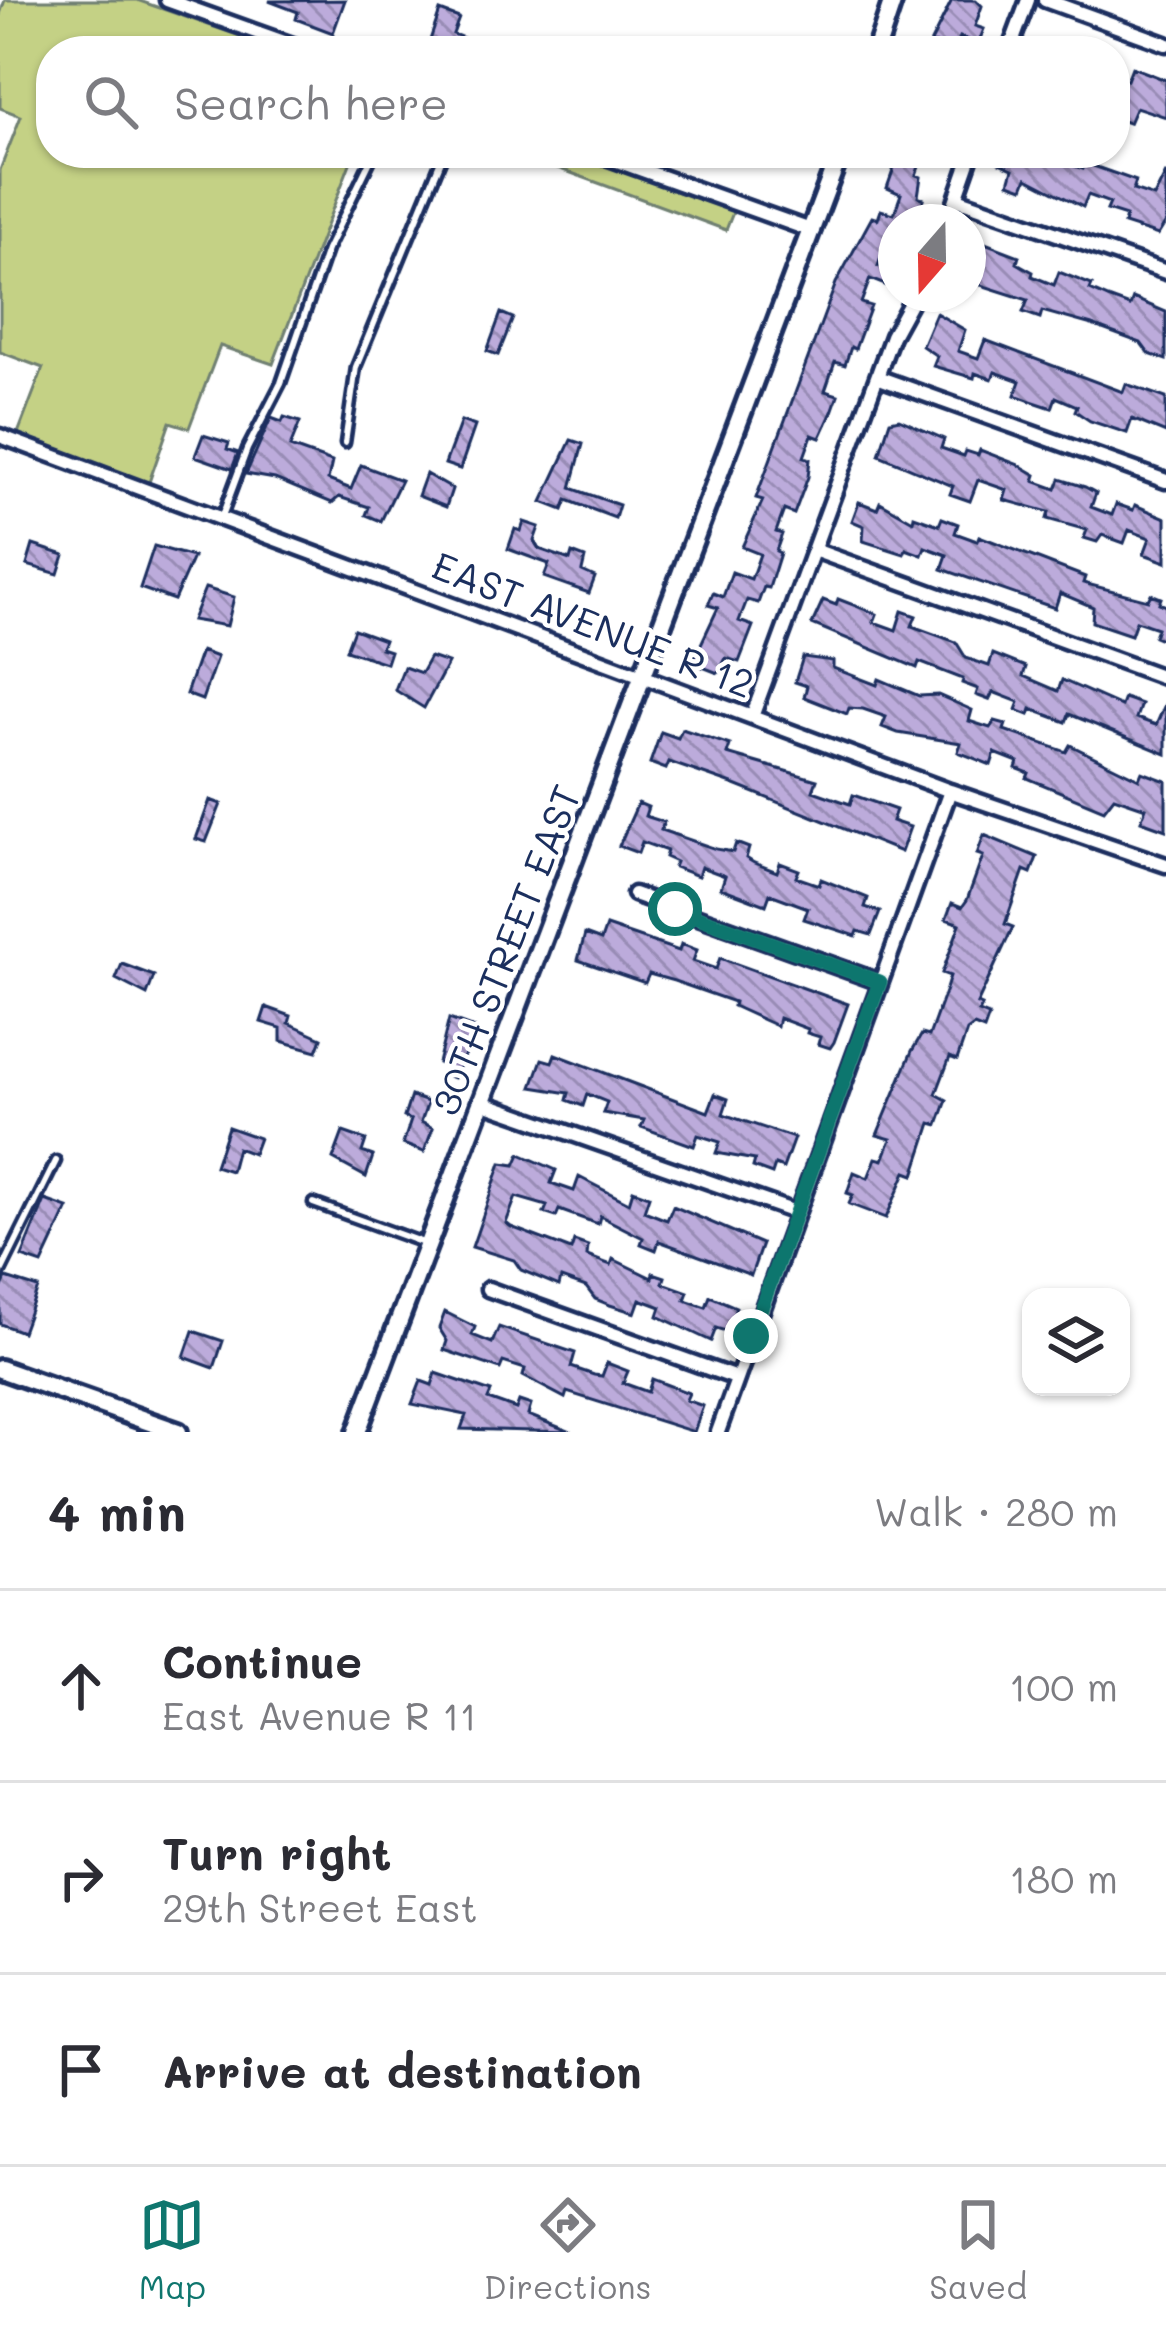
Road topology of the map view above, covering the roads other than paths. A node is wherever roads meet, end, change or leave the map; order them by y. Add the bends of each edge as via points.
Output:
1 (166, 0) edge
2 (893, 0) edge
3 (1028, 0) edge
4 (1045, 0) edge
5 (267, 36) edge
6 (881, 36) edge
7 (1015, 36) edge
8 (1166, 44) edge
9 (367, 168) edge
10 (438, 168) edge
11 (637, 168) edge
12 (835, 168) edge
13 (967, 168) edge
14 (957, 199) junction
15 (955, 204) edge
16 (812, 231) junction
17 (1166, 272) edge
18 (907, 312) edge
19 (877, 377) junction
20 (0, 436) edge
21 (345, 443) dead end
22 (1166, 481) edge
23 (221, 519) junction
24 (814, 550) junction
25 (645, 676) junction
26 (1166, 678) edge
27 (752, 717) junction
28 (950, 791) junction
29 (1166, 866) edge
30 (634, 894) dead end
31 (880, 982) junction
32 (484, 1103) junction
33 (56, 1161) dead end
34 (313, 1203) dead end
35 (795, 1212) junction
36 (429, 1246) junction
37 (0, 1274) edge
38 (488, 1289) dead end
39 (0, 1369) edge
40 (736, 1378) junction
41 (178, 1432) edge
42 (357, 1432) edge
43 (718, 1432) edge

1 - 5 street
2 - 6 street
3 - 7 street
4 - 8 street
9 - 23 lane
10 - 21 lane via 356,367
11 - 16 street
12 - 16 street, 30TH STREET EAST
13 - 14 street
14 - 15 street
14 - 17 street
16 - 25 street, 30TH STREET EAST
18 - 19 street
19 - 22 street
19 - 24 street
20 - 23 street, EAST AVENUE R 12
23 - 25 street, EAST AVENUE R 12
24 - 26 street
24 - 27 street
25 - 27 street, EAST AVENUE R 12
25 - 32 street, 30TH STREET EAST
27 - 28 street, EAST AVENUE R 12
28 - 29 street, EAST AVENUE R 12
28 - 31 street
30 - 31 street
31 - 35 street
32 - 35 street
32 - 36 street, 30TH STREET EAST
33 - 37 lane
34 - 36 lane
35 - 40 street
36 - 42 street, 30TH STREET EAST
38 - 40 street
39 - 41 street
40 - 43 street

